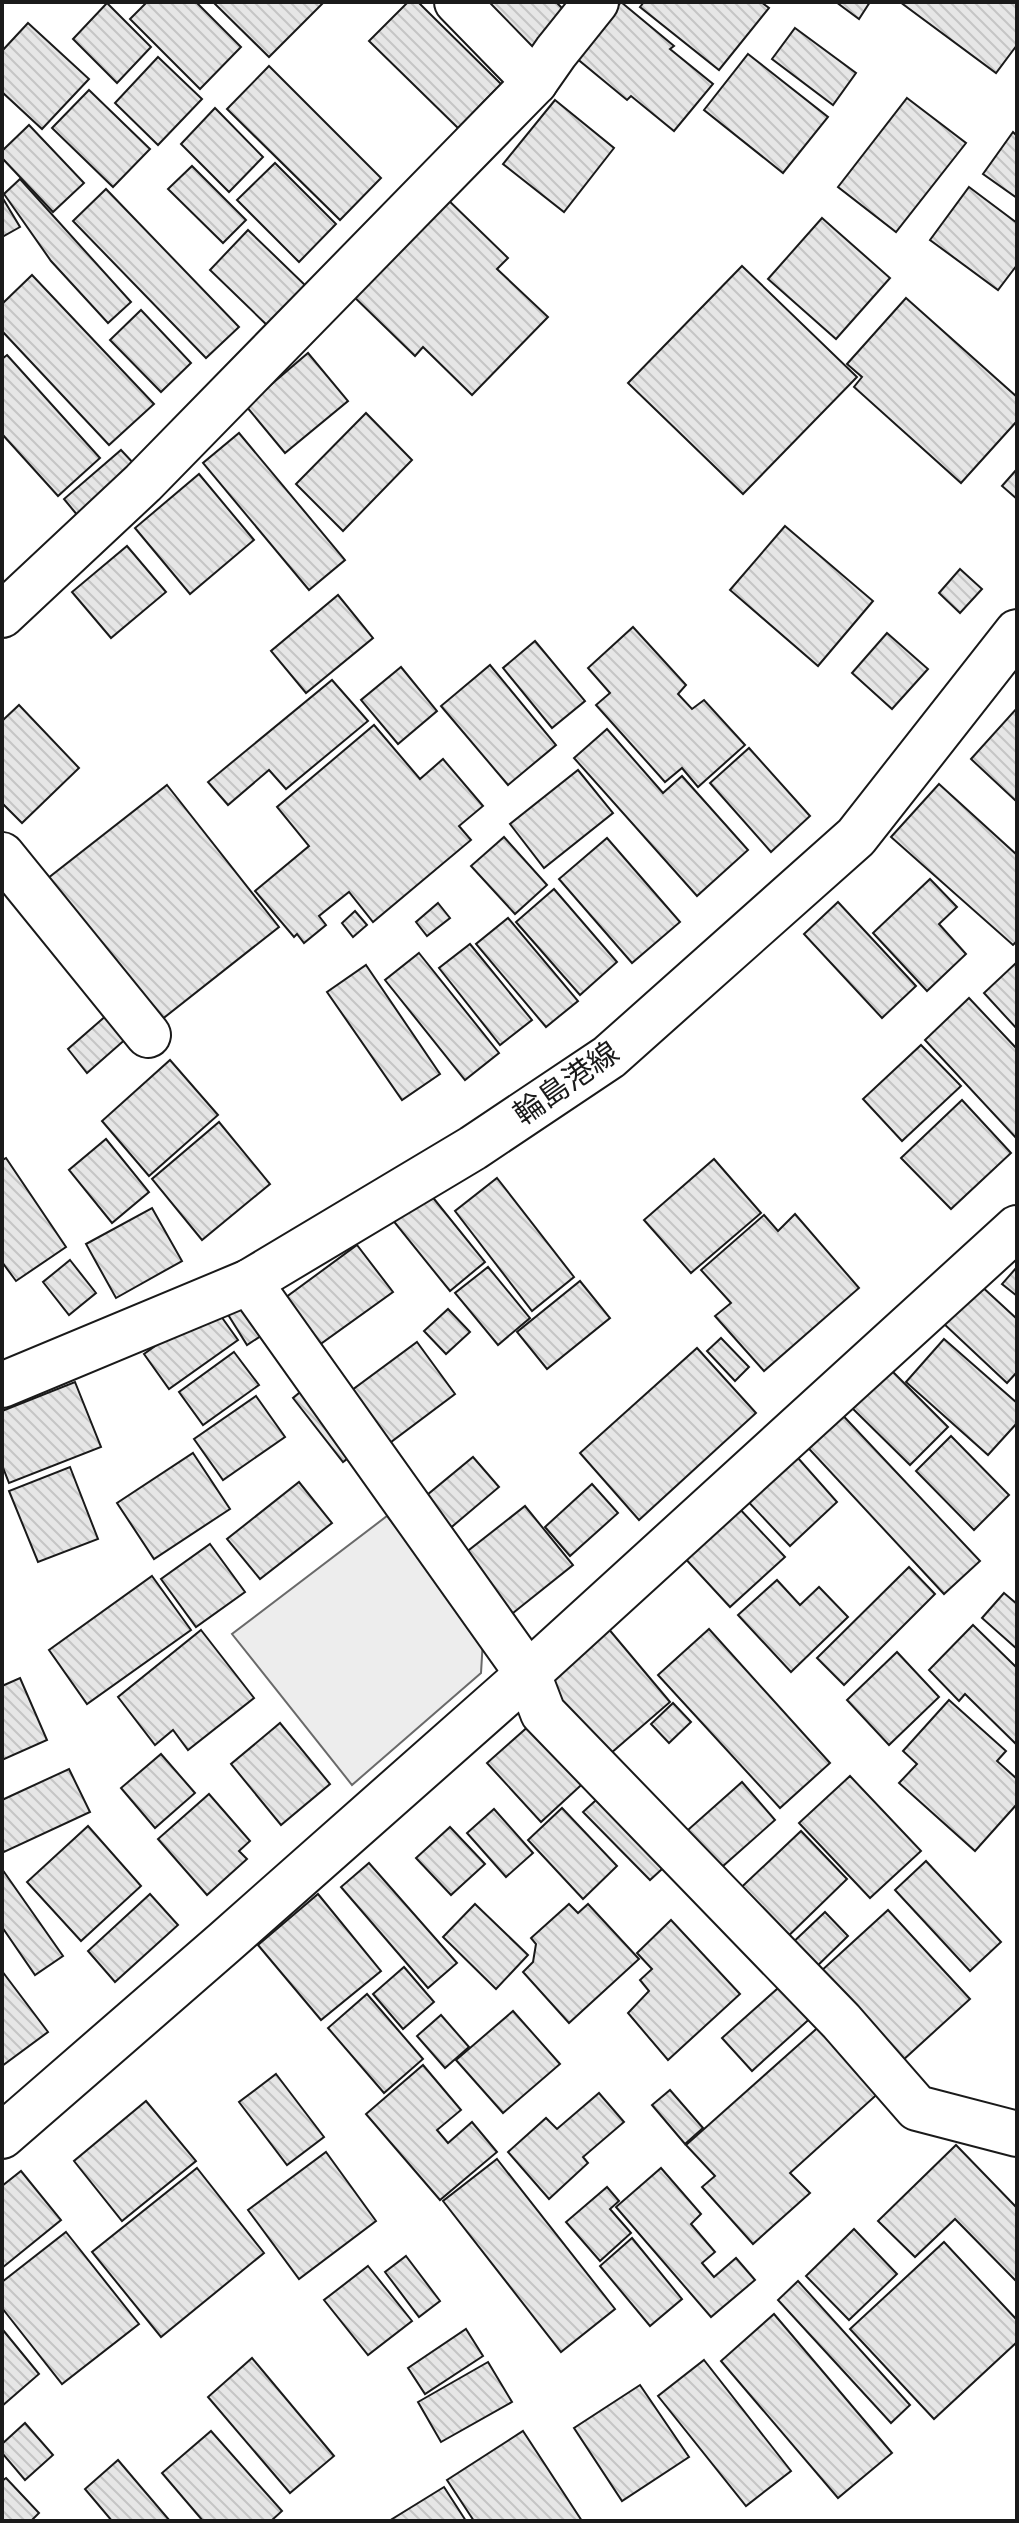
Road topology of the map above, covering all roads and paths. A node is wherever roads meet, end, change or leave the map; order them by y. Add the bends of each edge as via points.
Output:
1 (457, 2) edge
2 (596, 2) edge
3 (535, 82) junction
4 (2, 615) edge
5 (1017, 632) edge
6 (2, 855) edge
7 (148, 1035) dead end
8 (1017, 1228) edge
9 (249, 1282) junction
10 (2, 1385) edge
11 (528, 1674) junction
12 (1017, 2134) edge
13 (2, 2136) edge

1 - 3 street
2 - 3 street
3 - 4 street via 143,483
5 - 9 street, 輪島港線 via 856,837 609,1057 473,1148
6 - 7 street
8 - 11 street
9 - 10 street, 輪島港線
9 - 11 street
11 - 12 street via 543,1713 841,2021 917,2108
11 - 13 street

